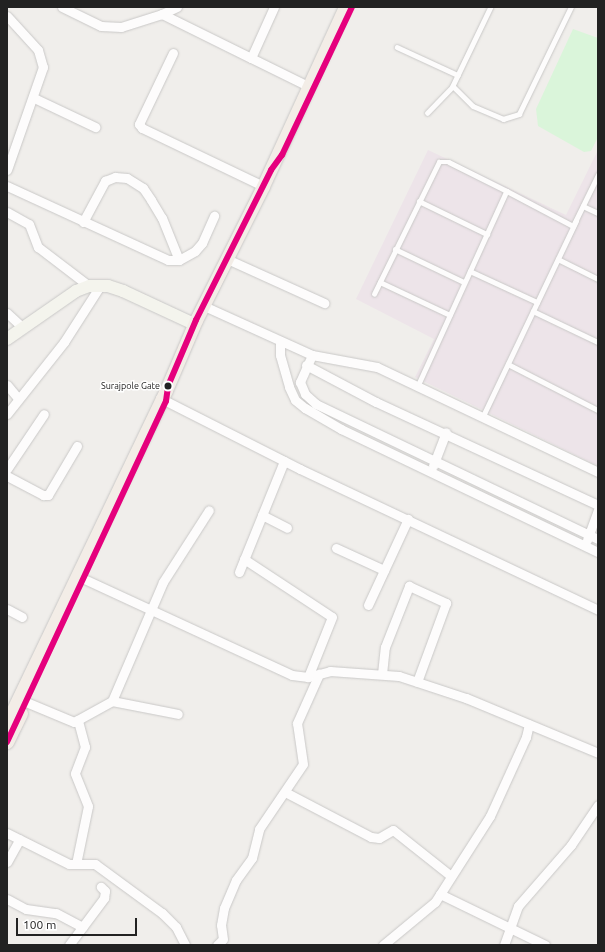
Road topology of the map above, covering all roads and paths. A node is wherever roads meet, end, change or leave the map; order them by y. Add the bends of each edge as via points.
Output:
1 (62, 7) edge
2 (177, 7) edge
3 (274, 7) edge
4 (345, 7) edge
5 (352, 7) edge
6 (491, 7) edge
7 (571, 7) edge
8 (162, 14) junction
9 (7, 16) edge
10 (397, 47) dead end
11 (173, 53) dead end
12 (251, 58) junction
13 (458, 75) junction
14 (308, 86) junction
15 (453, 86) junction
16 (34, 98) junction
17 (427, 113) dead end
18 (95, 128) dead end
19 (7, 170) edge
20 (271, 170) junction
21 (598, 178) edge
22 (7, 186) edge
23 (263, 186) junction
24 (507, 192) junction
25 (419, 201) junction
26 (583, 206) junction
27 (7, 212) edge
28 (598, 213) edge
29 (214, 216) dead end
30 (576, 221) junction
31 (83, 222) junction
32 (487, 234) junction
33 (395, 249) junction
34 (227, 258) junction
35 (558, 259) junction
36 (179, 260) junction
37 (470, 271) junction
38 (598, 278) edge
39 (380, 282) junction
40 (464, 282) junction
41 (94, 286) junction
42 (374, 294) dead end
43 (537, 302) junction
44 (324, 303) dead end
45 (204, 306) junction
46 (533, 310) junction
47 (7, 313) edge
48 (450, 315) junction
49 (194, 324) junction
50 (22, 327) junction
51 (7, 339) edge
52 (280, 341) junction
53 (598, 342) edge
54 (312, 355) junction
55 (508, 364) junction
56 (306, 365) junction
57 (294, 384) junction
58 (7, 385) edge
59 (418, 386) junction
60 (164, 396) junction
61 (18, 398) junction
62 (598, 410) edge
63 (7, 414) edge
64 (44, 414) dead end
65 (484, 416) junction
66 (446, 432) junction
67 (77, 446) dead end
68 (284, 461) junction
69 (432, 467) junction
70 (7, 469) edge
71 (598, 472) edge
72 (7, 476) edge
73 (598, 505) edge
74 (209, 510) dead end
75 (598, 510) edge
76 (262, 515) junction
77 (408, 519) junction
78 (287, 528) dead end
79 (598, 539) edge
80 (587, 540) junction
81 (336, 548) dead end
82 (598, 552) edge
83 (244, 559) junction
84 (384, 570) junction
85 (239, 572) dead end
86 (82, 578) junction
87 (368, 605) dead end
88 (151, 608) junction
89 (7, 609) edge
90 (598, 610) edge
91 (22, 617) dead end
92 (318, 674) junction
93 (382, 674) junction
94 (308, 677) junction
95 (417, 682) junction
96 (112, 701) junction
97 (26, 702) junction
98 (178, 714) dead end
99 (78, 720) junction
100 (7, 722) edge
101 (529, 724) junction
102 (7, 742) edge
103 (598, 754) edge
104 (285, 792) junction
105 (598, 805) edge
106 (7, 832) edge
107 (20, 839) junction
108 (7, 862) edge
109 (76, 864) junction
110 (451, 876) junction
111 (101, 887) dead end
112 (440, 894) junction
113 (7, 899) edge
114 (82, 927) junction
115 (510, 928) junction
116 (69, 945) edge
117 (185, 945) edge
118 (217, 945) edge
119 (383, 945) edge
120 (504, 945) edge
121 (545, 945) edge

1 - 8 street via 101,26 121,27
2 - 8 street
3 - 12 street
4 - 14 main road
5 - 20 main road via 282,155
6 - 13 lane
7 - 15 lane via 519,114 502,119 472,106
8 - 12 street
9 - 16 street via 42,58 43,67
10 - 13 lane
11 - 23 street via 139,124 142,128
12 - 14 street
13 - 15 lane
14 - 20 main road
15 - 17 lane
16 - 18 street
16 - 19 street
20 - 23 main road
21 - 26 lane
22 - 31 street
23 - 34 main road
24 - 25 lane via 444,161 435,167
24 - 30 lane via 573,226
24 - 32 lane
25 - 32 lane
25 - 33 lane
26 - 28 lane
26 - 30 lane
27 - 41 street via 24,220 38,247
29 - 36 street via 202,243
30 - 35 lane
31 - 36 street via 154,254
31 - 36 street via 105,182 115,177 127,178 143,188 151,200 162,218
32 - 37 lane
33 - 39 lane
33 - 40 lane
34 - 44 street
34 - 45 main road
35 - 38 lane
35 - 43 lane
37 - 40 lane
37 - 43 lane
39 - 42 lane
39 - 48 lane
40 - 48 lane
41 - 49 street via 124,291
41 - 50 street via 76,291
41 - 61 street via 64,342
43 - 46 lane
45 - 49 main road
45 - 52 street
46 - 53 lane
46 - 55 lane
47 - 50 street
48 - 59 lane
49 - 60 main road
50 - 51 street
52 - 54 street
52 - 57 street via 281,362
54 - 56 street
54 - 59 street via 376,367
55 - 62 lane
55 - 65 lane
56 - 57 street
56 - 66 street via 376,402
57 - 69 street via 343,424
58 - 61 street
59 - 65 street
60 - 68 street
60 - 86 main road
60 - 100 main road
61 - 63 street
64 - 70 street
65 - 71 street
66 - 69 street
66 - 73 street
67 - 72 street via 48,495 43,495
68 - 76 street
68 - 77 street
69 - 80 street
74 - 88 street via 172,564
75 - 80 street
76 - 78 street
76 - 83 street
77 - 84 street
77 - 90 street
79 - 80 street
80 - 82 street
81 - 84 street
83 - 85 street
83 - 94 street via 332,617
84 - 87 street
86 - 88 street
86 - 97 main road
88 - 94 street via 279,671
88 - 96 street
89 - 91 street
92 - 93 street via 330,671
92 - 94 street
92 - 104 street via 297,723 303,764
93 - 95 street
93 - 95 street via 385,647 409,586 446,603
95 - 101 street via 466,698
96 - 98 street
96 - 99 street
97 - 99 street via 74,722
97 - 102 main road
99 - 109 street via 85,747 75,773 88,806
101 - 103 street
101 - 110 street via 526,737 490,816
104 - 110 street via 372,837 380,838 393,830
104 - 118 street via 259,830 252,858 236,880 220,925 223,939
105 - 115 street via 571,845 518,906
106 - 107 street
107 - 108 street
107 - 109 street via 69,864
109 - 117 street via 95,864 128,887 176,927
110 - 112 street
111 - 114 street via 106,894
112 - 115 street
112 - 119 street via 435,902
113 - 114 street via 26,908 56,913
114 - 116 street
115 - 120 street
115 - 121 street

